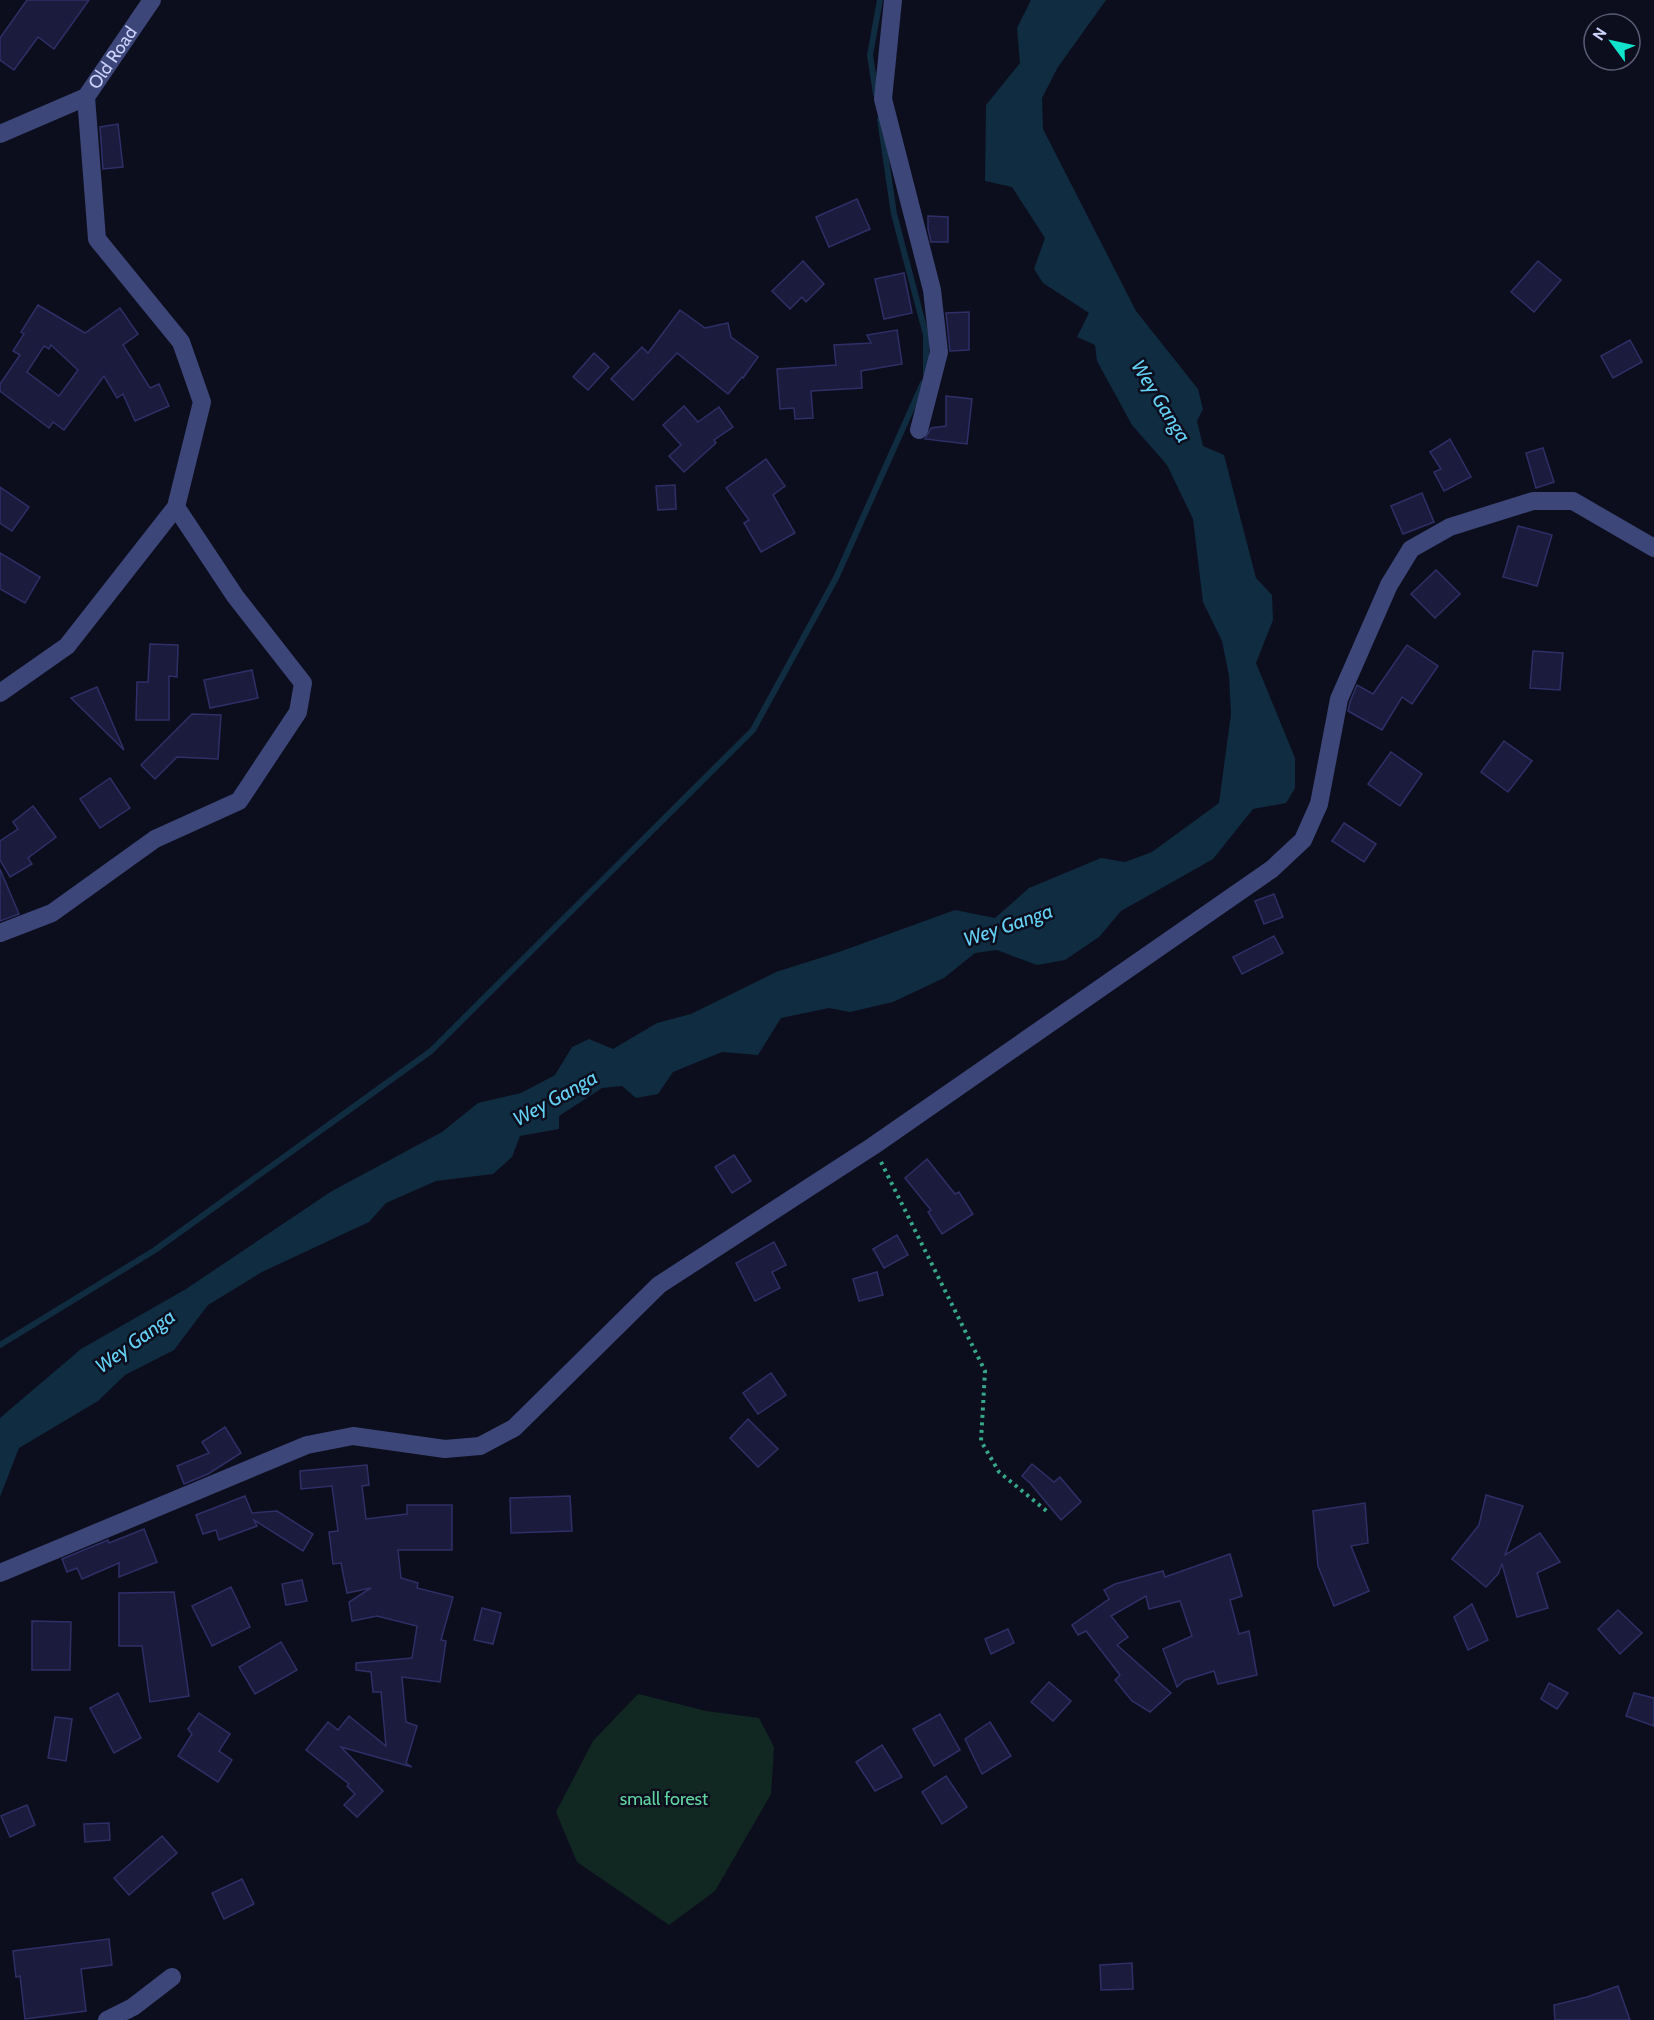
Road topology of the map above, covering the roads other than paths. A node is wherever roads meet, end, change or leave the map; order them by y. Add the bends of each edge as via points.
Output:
1 (152, 0) edge
2 (892, 0) edge
3 (86, 97) junction
4 (0, 134) edge
5 (919, 430) dead end
6 (176, 507) junction
7 (1654, 548) edge
8 (0, 693) edge
9 (0, 933) edge
10 (0, 1573) edge
11 (172, 1977) dead end
12 (107, 2020) edge

1 - 3 street, Old Road
2 - 5 street via 883,99 932,290 939,352
3 - 4 street, Old Road
3 - 6 street via 97,239 181,342 202,402
6 - 8 street via 67,646
6 - 9 street via 235,596 303,683 298,712 239,801 155,839 52,913
7 - 10 street via 1573,501 1533,501 1450,527 1411,549 1389,585 1340,699 1320,804 1304,840 1272,870 873,1146 659,1286 514,1428 480,1446 445,1449 352,1436 307,1445
11 - 12 street via 133,2007

